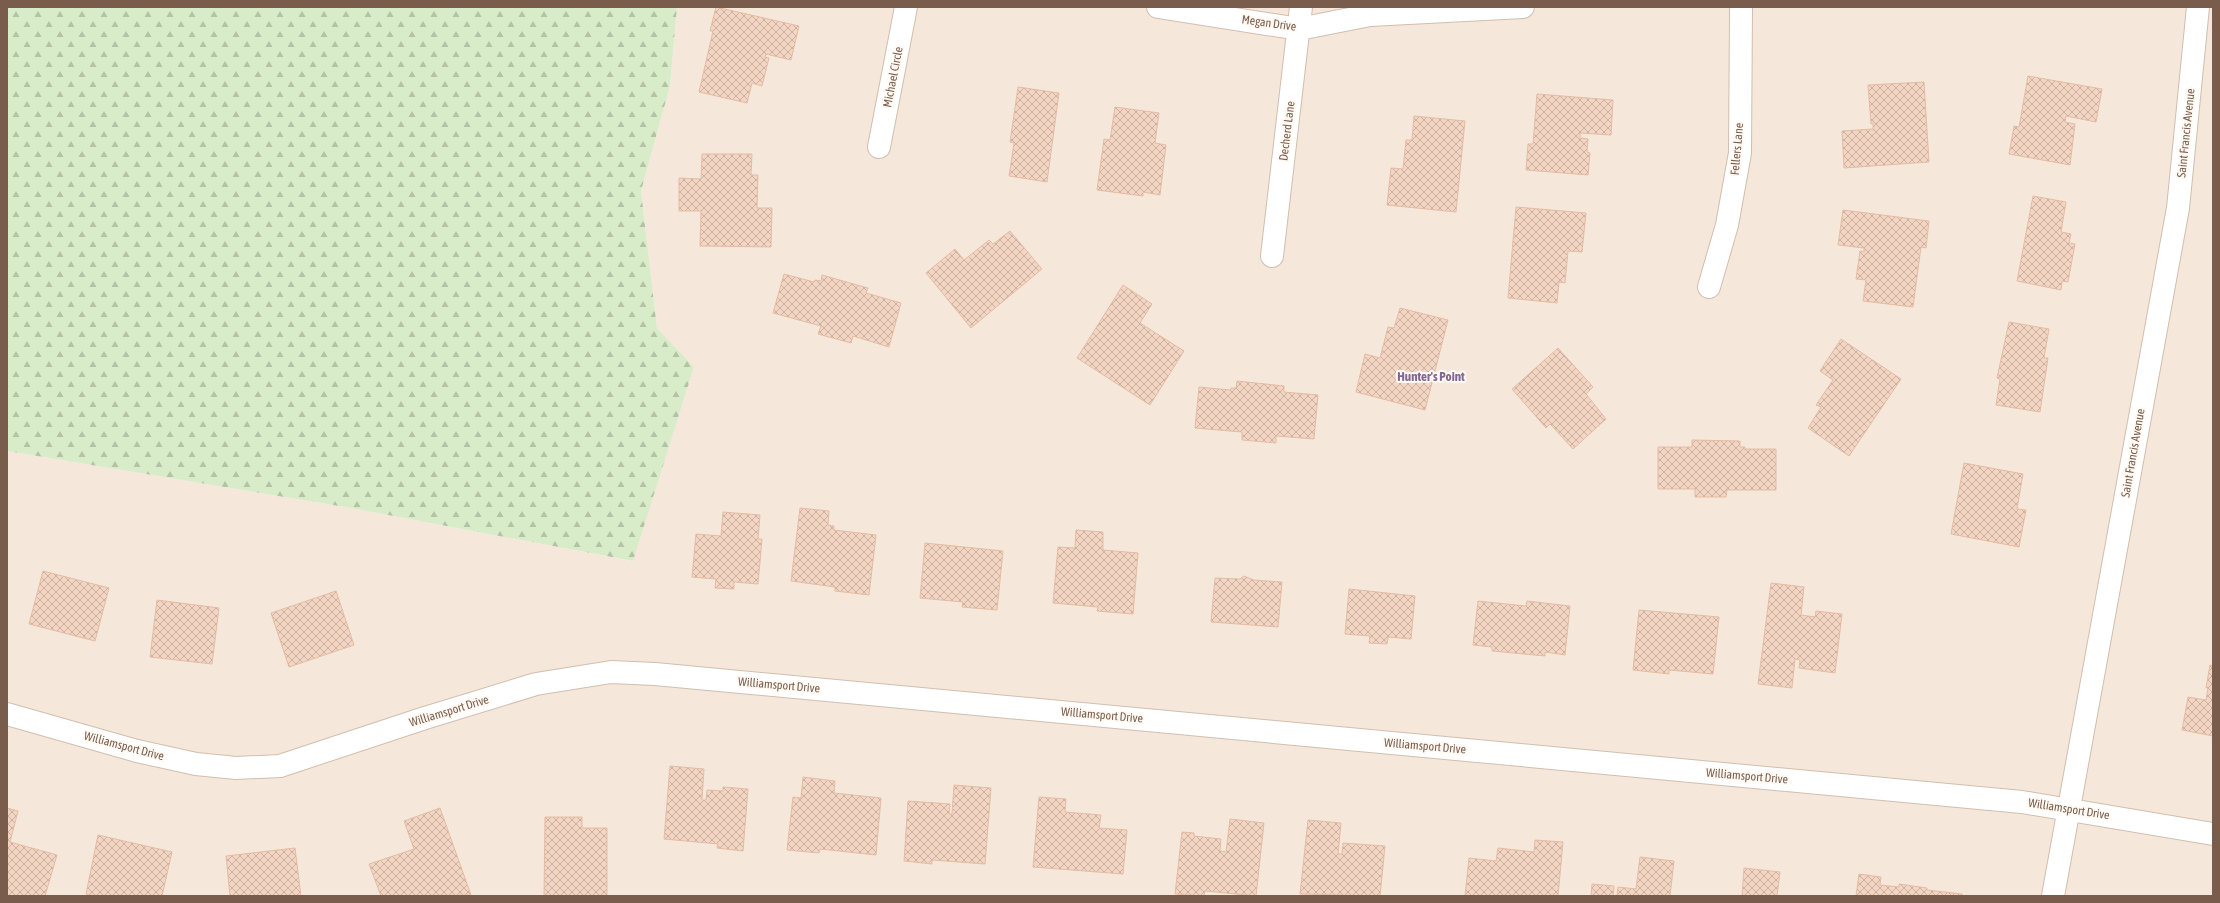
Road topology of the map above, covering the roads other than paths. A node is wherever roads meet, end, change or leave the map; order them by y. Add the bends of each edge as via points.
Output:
1 (906, 7) edge
2 (1158, 7) edge
3 (1301, 7) edge
4 (1523, 7) edge
5 (1741, 7) edge
6 (2198, 7) edge
7 (1299, 28) junction
8 (879, 147) dead end
9 (1272, 256) dead end
10 (1709, 287) dead end
11 (7, 714) edge
12 (2068, 808) junction
13 (2213, 834) edge
14 (2052, 896) edge

1 - 8 street, Michael Circle
2 - 7 street, Megan Drive
3 - 7 street, Decherd Lane
4 - 7 street, Megan Drive via 1370,15
5 - 10 street, Fellers Lane via 1740,153 1727,225
6 - 12 street, Saint Francis Avenue via 2178,208
7 - 9 street, Decherd Lane
11 - 12 street, Williamsport Drive via 137,751 196,764 236,768 280,766 536,684 611,672 655,674
12 - 13 street, Williamsport Drive
12 - 14 street, Saint Francis Avenue

